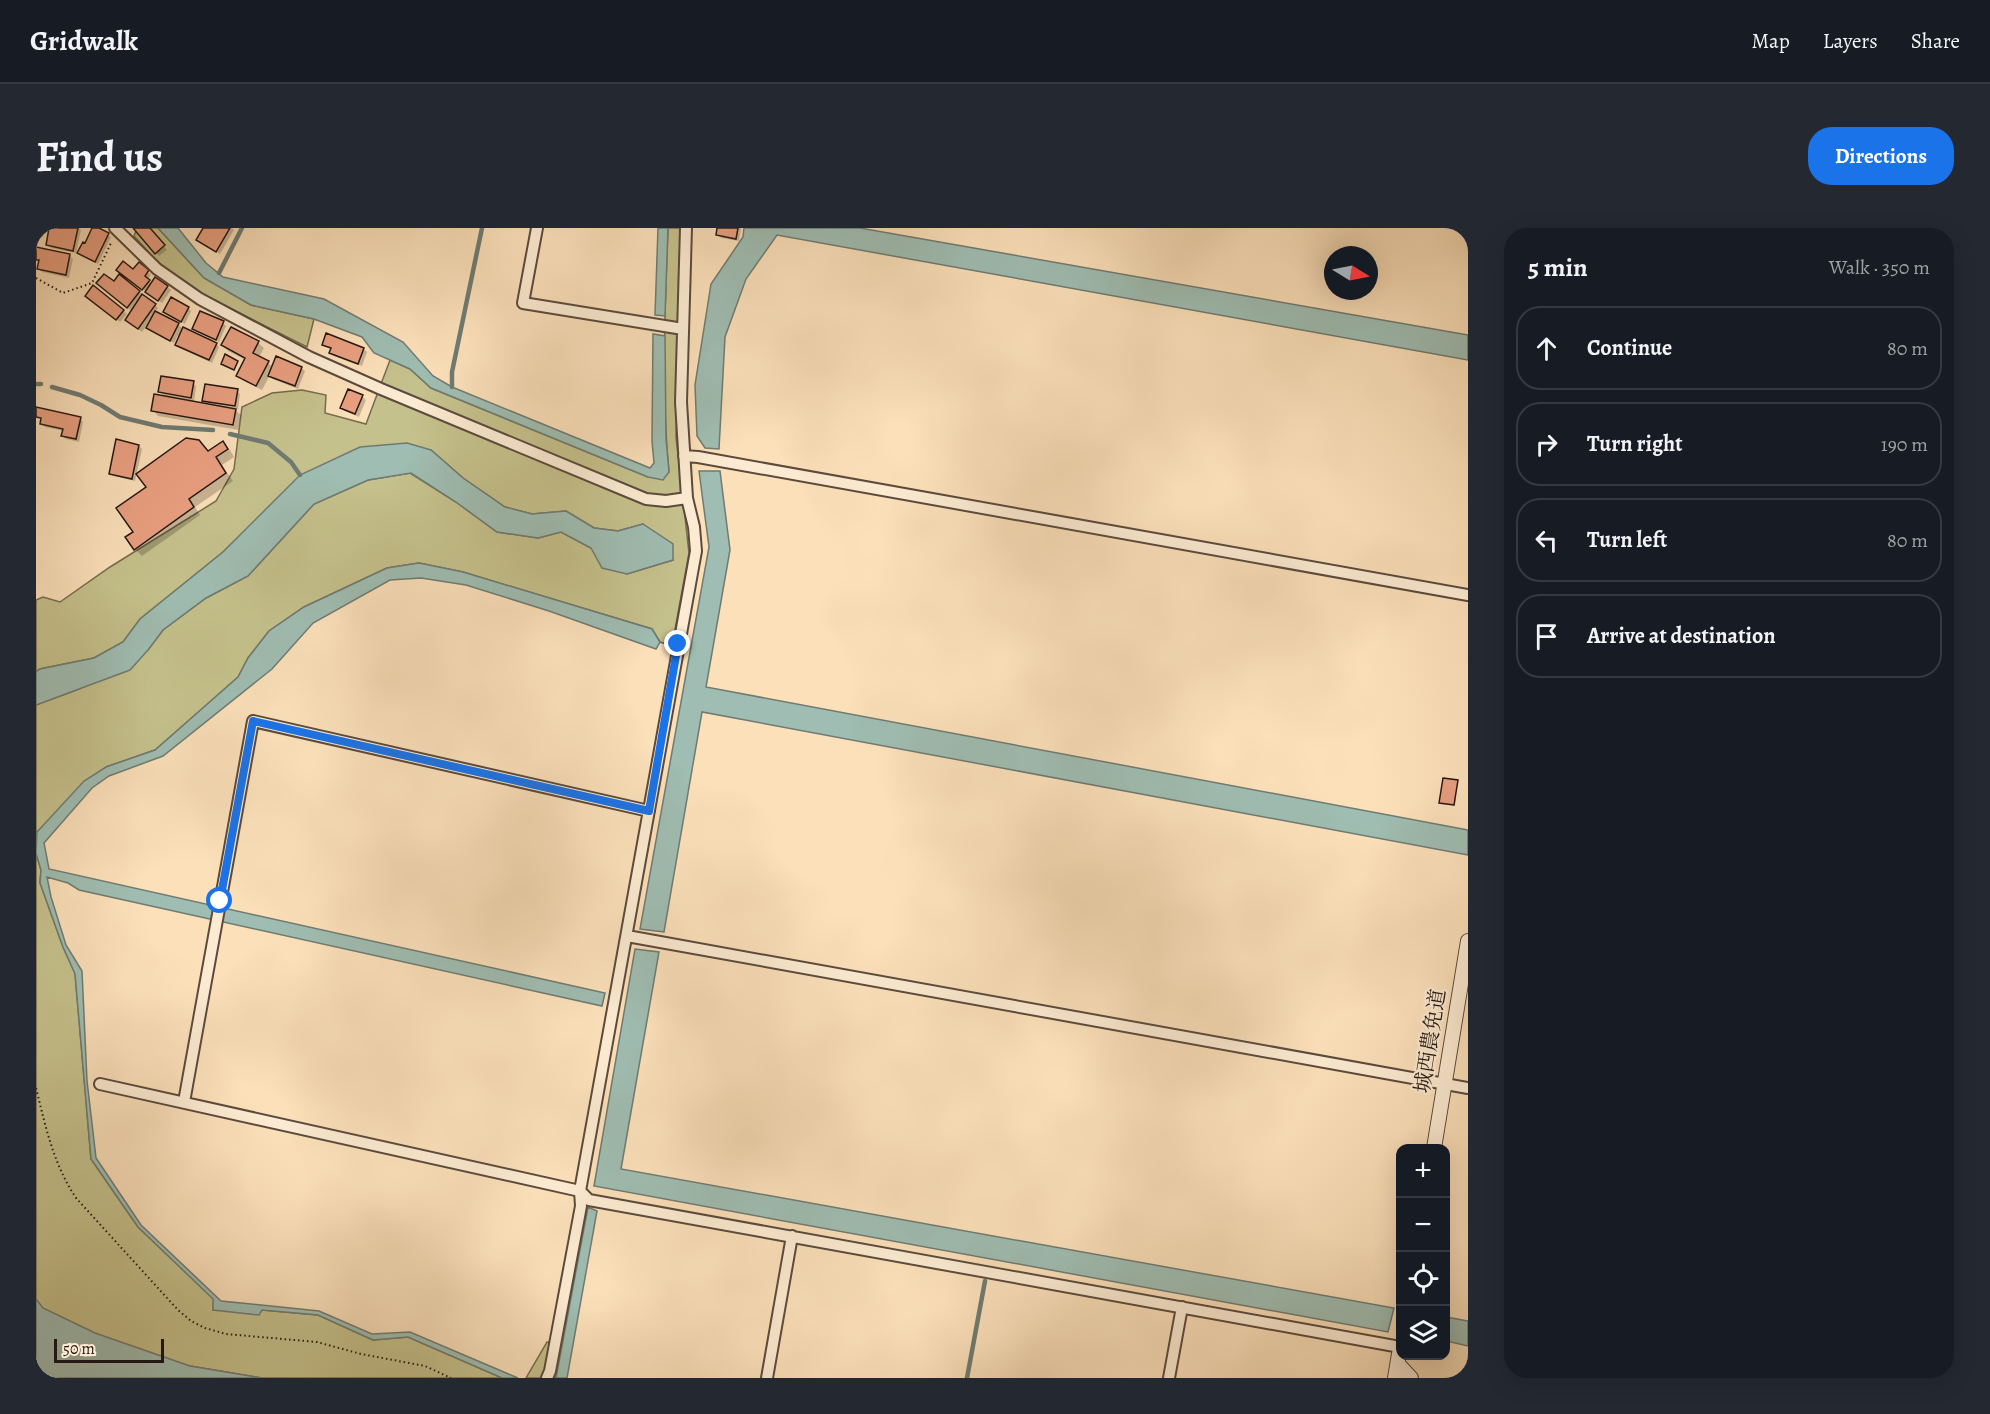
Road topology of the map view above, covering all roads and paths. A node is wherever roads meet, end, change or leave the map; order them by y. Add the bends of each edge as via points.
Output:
1 (537, 228) edge
2 (686, 228) edge
3 (116, 229) edge
4 (36, 278) edge
5 (683, 329) junction
6 (684, 456) junction
7 (687, 498) junction
8 (1468, 595) edge
9 (649, 811) junction
10 (627, 936) junction
11 (1468, 941) edge
12 (100, 1084) dead end
13 (1445, 1084) junction
14 (36, 1088) edge
15 (1468, 1088) edge
16 (184, 1102) junction
17 (1435, 1144) edge
18 (580, 1191) junction
19 (792, 1236) junction
20 (1182, 1307) junction
21 (1396, 1346) edge
22 (1396, 1371) edge
23 (451, 1378) edge
24 (547, 1378) edge
25 (767, 1378) edge
26 (1169, 1378) edge
27 (1411, 1378) edge

1 - 5 street via 523,303
2 - 5 street
3 - 4 path via 92,283 63,293
3 - 7 street via 157,269 200,299 309,357 646,499
5 - 6 street
6 - 7 street
6 - 8 street
7 - 9 street via 694,527 694,563
9 - 10 street
9 - 16 street via 253,721
10 - 13 street
10 - 18 street
11 - 13 street, 城西農免道
12 - 16 street
13 - 15 street
13 - 17 street, 城西農免道
14 - 23 path via 51,1150 64,1180 76,1198 191,1321 226,1334 317,1342 425,1366
16 - 18 street
18 - 19 street via 589,1200
18 - 24 street
19 - 20 street
19 - 25 street
20 - 21 street
20 - 26 street
22 - 27 street

